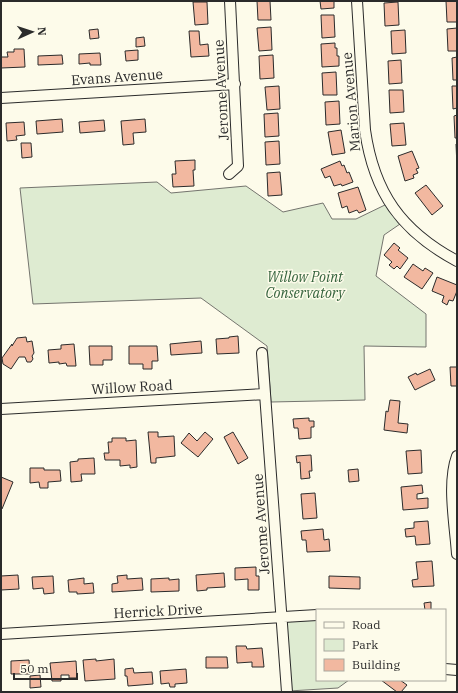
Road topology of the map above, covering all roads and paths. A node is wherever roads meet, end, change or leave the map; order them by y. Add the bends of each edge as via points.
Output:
1 (230, 1) edge
2 (357, 1) edge
3 (235, 84) junction
4 (1, 98) edge
5 (229, 174) dead end
6 (457, 261) edge
7 (262, 354) dead end
8 (265, 394) junction
9 (1, 409) edge
10 (457, 456) edge
11 (457, 554) edge
12 (316, 615) edge
13 (282, 617) junction
14 (1, 634) edge
15 (446, 669) edge
16 (457, 670) edge
17 (288, 692) edge

1 - 3 street, Jerome Avenue
2 - 6 street, Marion Avenue via 365,130 374,171 388,200 402,219 416,234
3 - 4 street, Evans Avenue
3 - 5 street, Jerome Avenue via 238,166
7 - 8 street, Jerome Avenue
8 - 9 street, Willow Road
8 - 13 street, Jerome Avenue
10 - 11 street via 452,483
12 - 13 street, Herrick Drive
13 - 14 street, Herrick Drive
13 - 17 street, Jerome Avenue
15 - 16 street

